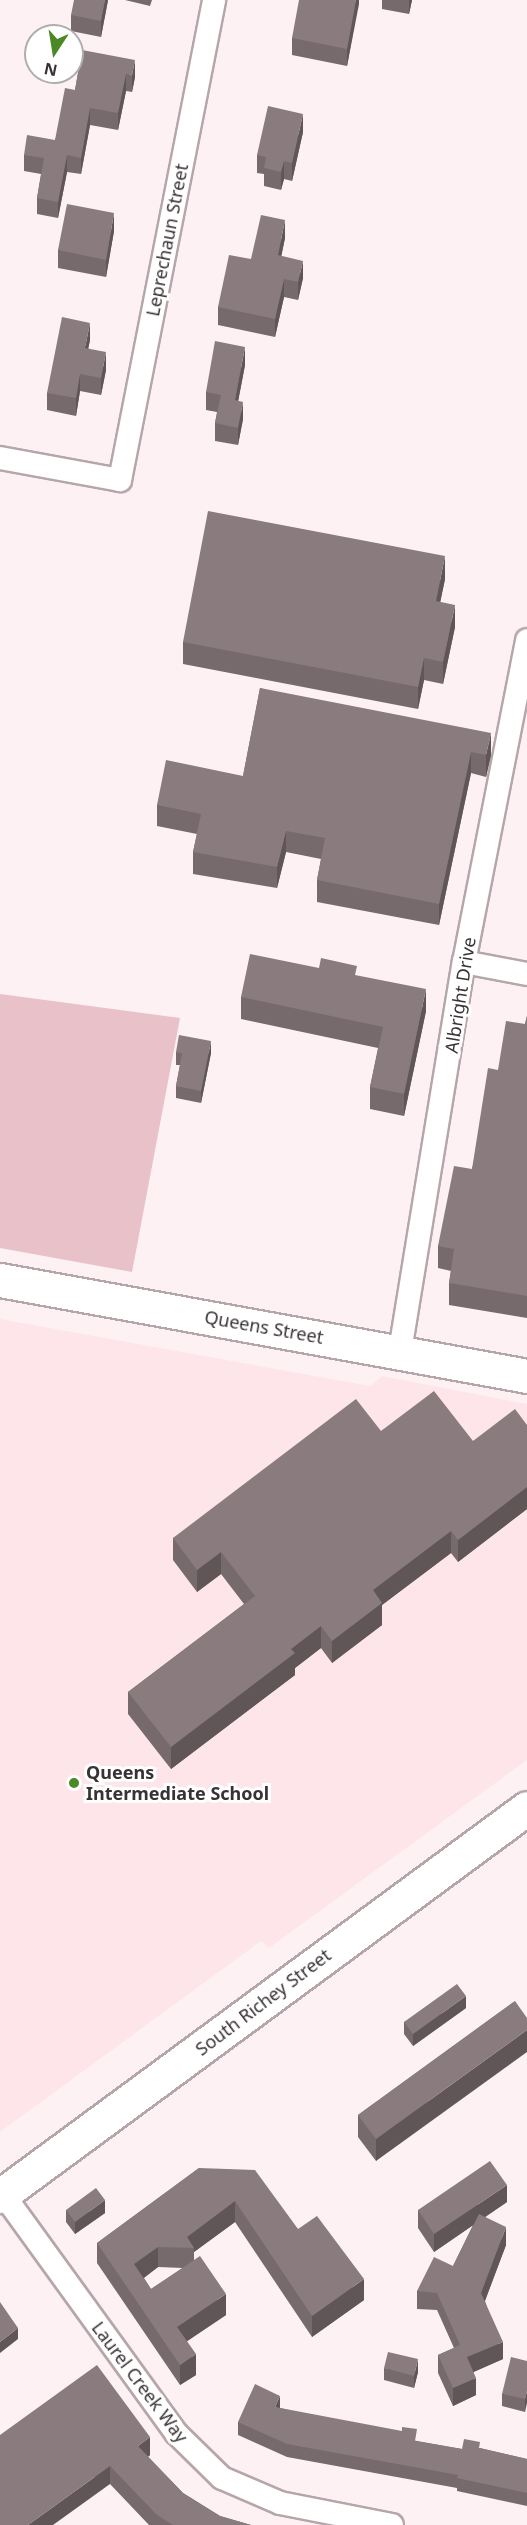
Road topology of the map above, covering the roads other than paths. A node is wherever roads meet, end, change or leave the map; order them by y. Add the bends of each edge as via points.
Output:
1 (214, 0) edge
2 (0, 458) edge
3 (527, 640) edge
4 (464, 962) junction
5 (527, 974) edge
6 (0, 1280) edge
7 (400, 1351) junction
8 (527, 1376) edge
9 (527, 1808) edge
10 (1, 2195) edge
11 (392, 2525) edge

1 - 2 street, Leprechaun Street via 120,480
3 - 4 street, Albright Drive
4 - 5 street
4 - 7 street, Albright Drive
6 - 7 main road, Queens Street
7 - 8 main road, Queens Street
9 - 10 main road, South Richey Street
10 - 11 street, Laurel Creek Way via 176,2433 222,2478 280,2503

